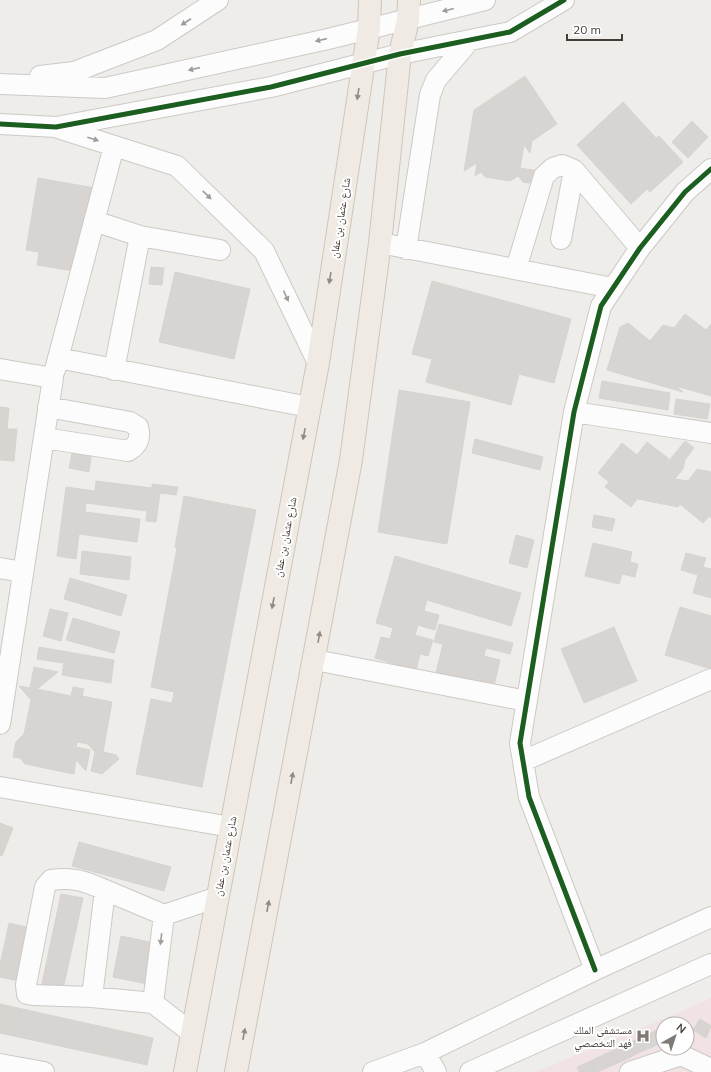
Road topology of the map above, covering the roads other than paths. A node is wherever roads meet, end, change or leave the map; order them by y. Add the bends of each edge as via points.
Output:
1 (218, 0) edge
2 (370, 0) edge
3 (485, 0) edge
4 (564, 0) edge
5 (408, 10) edge
6 (369, 28) junction
7 (470, 40) junction
8 (400, 54) junction
9 (363, 64) junction
10 (0, 83) edge
11 (0, 124) edge
12 (56, 127) junction
13 (114, 146) junction
14 (711, 169) edge
15 (574, 170) junction
16 (94, 221) junction
17 (140, 236) junction
18 (561, 239) dead end
19 (380, 243) junction
20 (406, 248) junction
21 (640, 248) junction
22 (220, 250) dead end
23 (516, 269) junction
24 (613, 288) junction
25 (58, 358) junction
26 (318, 363) junction
27 (0, 369) edge
28 (114, 370) junction
29 (53, 378) junction
30 (48, 407) junction
31 (309, 407) junction
32 (574, 412) junction
33 (711, 433) edge
34 (44, 438) junction
35 (0, 568) edge
36 (23, 572) junction
37 (315, 660) junction
38 (711, 679) edge
39 (527, 701) junction
40 (0, 724) edge
41 (523, 761) junction
42 (0, 787) edge
43 (231, 827) junction
44 (105, 890) junction
45 (218, 897) junction
46 (164, 915) junction
47 (711, 917) edge
48 (711, 964) edge
49 (595, 970) junction
50 (92, 997) junction
51 (153, 1003) junction
52 (192, 1033) junction
53 (425, 1053) junction
54 (0, 1064) edge
55 (711, 1069) edge
56 (44, 1072) edge
57 (185, 1072) edge
58 (236, 1072) edge
59 (373, 1072) edge
60 (436, 1072) edge
61 (470, 1072) edge
62 (630, 1072) edge

1 -> 10 street via 157,40 74,72
2 - 6 main road, شارع عثمان بن عفان
3 -> 5 street
4 - 7 street via 510,32
5 - 6 street
5 - 8 main road
6 - 9 main road, شارع عثمان بن عفان
6 -> 10 street via 105,88
7 - 8 street
7 - 20 street via 436,80 430,95
8 - 9 street
8 - 19 main road
9 - 12 street via 271,87
9 -> 26 main road, شارع عثمان بن عفان
11 - 12 street
12 -> 13 street
13 - 16 street
13 -> 26 street via 176,166 264,251
14 - 21 street via 685,192
15 - 18 street
15 - 21 street
15 - 23 street via 562,165 553,168 544,176
16 - 17 street
16 - 25 street
17 - 22 street
17 - 28 street
19 - 20 street
37 -> 19 main road via 351,460
20 - 23 street
21 - 24 street
23 - 24 street
24 - 32 street via 601,306
25 - 28 street
25 - 29 street
26 - 31 main road, شارع عثمان بن عفان
27 - 29 street
28 - 31 street
29 - 30 street
30 - 34 street
30 - 34 street via 130,422 138,427 140,437 136,447 128,451
31 -> 43 main road, شارع عثمان بن عفان
32 - 33 street
32 - 39 street
34 - 36 street
35 - 36 street
36 - 40 street
37 - 39 street
58 -> 37 main road
38 - 41 street
39 - 41 street via 520,743
41 - 49 street via 529,797
42 - 43 street
43 - 45 main road, شارع عثمان بن عفان
44 - 46 street
44 - 50 street
44 - 50 street via 68,878 51,880 45,887 26,985 27,994
45 - 46 street
45 - 52 main road, شارع عثمان بن عفان
46 -> 51 street
47 - 49 street
48 - 61 street
49 - 53 street
50 - 51 street
51 - 52 street
52 - 57 main road, شارع عثمان بن عفان
53 - 59 street
53 - 60 street
54 - 56 street
55 - 62 street via 681,1055

